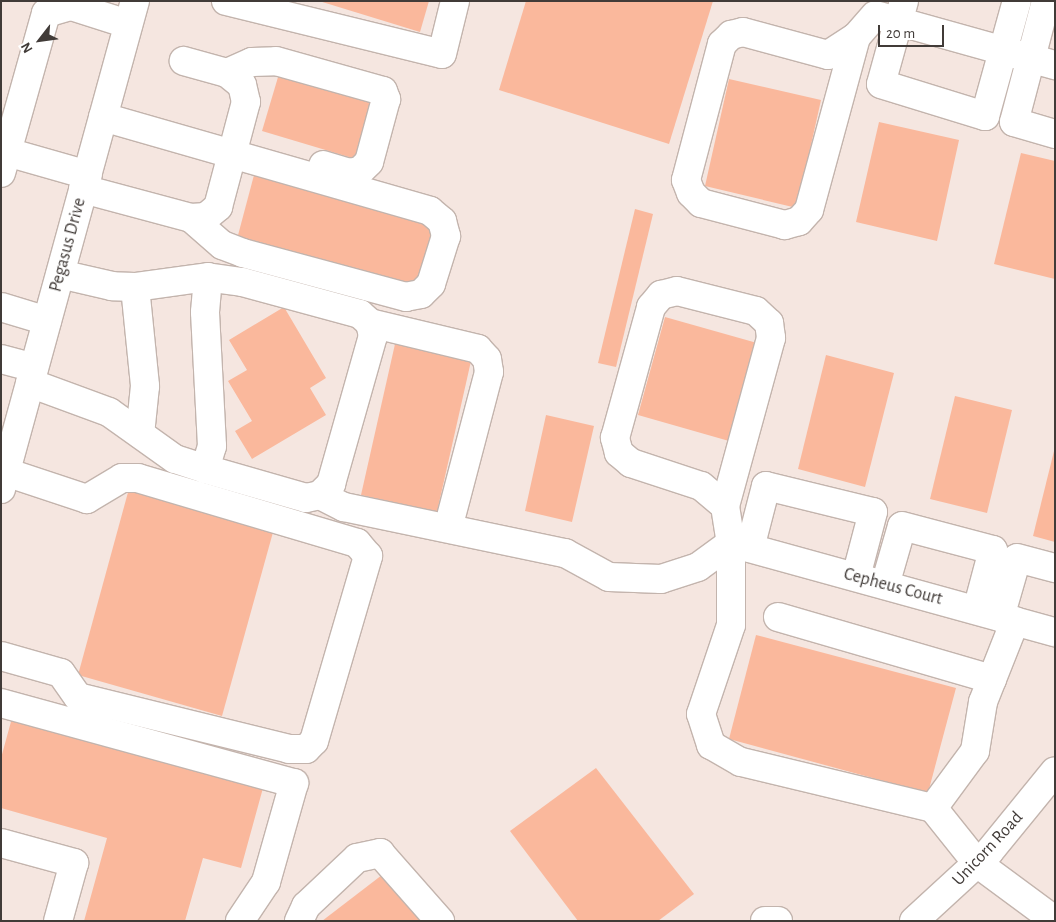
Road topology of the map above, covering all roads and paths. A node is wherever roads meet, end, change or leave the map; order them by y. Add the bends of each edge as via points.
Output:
1 (227, 1) edge
2 (455, 1) edge
3 (1017, 1) edge
4 (1046, 1) edge
5 (887, 10) edge
6 (132, 13) edge
7 (856, 37) junction
8 (1004, 51) junction
9 (184, 61) dead end
10 (1043, 61) edge
11 (227, 74) junction
12 (103, 117) junction
13 (1055, 134) edge
14 (234, 146) junction
15 (4, 163) edge
16 (85, 182) junction
17 (191, 218) junction
18 (60, 274) junction
19 (208, 277) junction
20 (135, 288) junction
21 (1, 307) edge
22 (365, 319) junction
23 (47, 321) junction
24 (1, 359) edge
25 (32, 375) junction
26 (140, 434) junction
27 (205, 469) junction
28 (4, 480) edge
29 (313, 496) junction
30 (724, 506) junction
31 (448, 528) junction
32 (741, 545) junction
33 (1005, 554) junction
34 (1055, 568) edge
35 (856, 577) junction
36 (885, 585) junction
37 (997, 616) junction
38 (778, 617) dead end
39 (1055, 632) edge
40 (1, 656) edge
41 (992, 679) junction
42 (1, 703) edge
43 (1055, 771) edge
44 (933, 808) junction
45 (1, 843) edge
46 (977, 862) junction
47 (1054, 920) edge
48 (58, 921) edge
49 (240, 921) edge
50 (299, 921) edge
51 (440, 921) edge
52 (764, 921) edge
53 (778, 921) edge
54 (914, 921) edge

1 - 2 street via 442,54
3 - 8 street
4 - 10 street
5 - 7 street
5 - 8 street
5 - 8 street via 881,84 985,116
6 - 12 street, Pegasus Drive
6 - 15 street via 71,6 46,13
7 - 7 street via 828,55 743,32 731,35 722,44 686,180 690,194 702,203 785,225 799,221 809,210
8 - 10 street
9 - 11 street
10 - 13 street via 1014,122
11 - 14 street via 242,85 246,102
11 - 14 street via 252,62 276,61 373,86 383,91 386,100 370,162 360,171 349,172
12 - 14 street
12 - 16 street, Pegasus Drive
14 - 17 street via 218,206 206,217
14 - 17 street via 430,211 442,221 446,236 431,284 422,294 406,297 243,253 222,244
15 - 16 street
16 - 17 street
16 - 18 street, Pegasus Drive
18 - 20 street
18 - 23 street, Pegasus Drive
19 - 20 street
19 - 22 street via 242,282
19 - 27 street via 205,312 212,446
20 - 26 street via 145,386
21 - 23 street
22 - 29 street via 373,336 330,484
22 - 31 street via 478,349 487,359 489,372
23 - 25 street, Pegasus Drive
24 - 25 street
25 - 26 street via 90,403
25 - 28 street, Pegasus Drive
26 - 27 street via 175,459
27 - 29 street
28 - 40 street via 86,499 122,478 138,478 357,543 368,556 314,741 306,749 289,749 78,697 61,673
29 - 31 street via 344,507
30 - 30 street via 771,338 768,323 756,311 677,291 661,294 651,307 617,429 615,438 619,453 631,463 702,486
30 - 32 street
31 - 32 street via 565,553 609,577 661,579 698,567
32 - 35 street, Cepheus Court
32 - 35 street via 766,486 873,512
32 - 44 street via 731,625 702,714 711,745 741,762
33 - 34 street
33 - 36 street via 902,526
33 - 37 street
35 - 36 street, Cepheus Court
36 - 37 street, Cepheus Court
37 - 39 street, Cepheus Court
37 - 41 street
38 - 41 street
41 - 44 street via 983,702 975,751
42 - 49 street via 294,784 266,882
43 - 46 street, Unicorn Road
44 - 46 street
45 - 48 street via 74,863
46 - 47 street
46 - 54 street, Unicorn Road
50 - 51 street via 306,906 357,858 380,853
52 - 53 street

